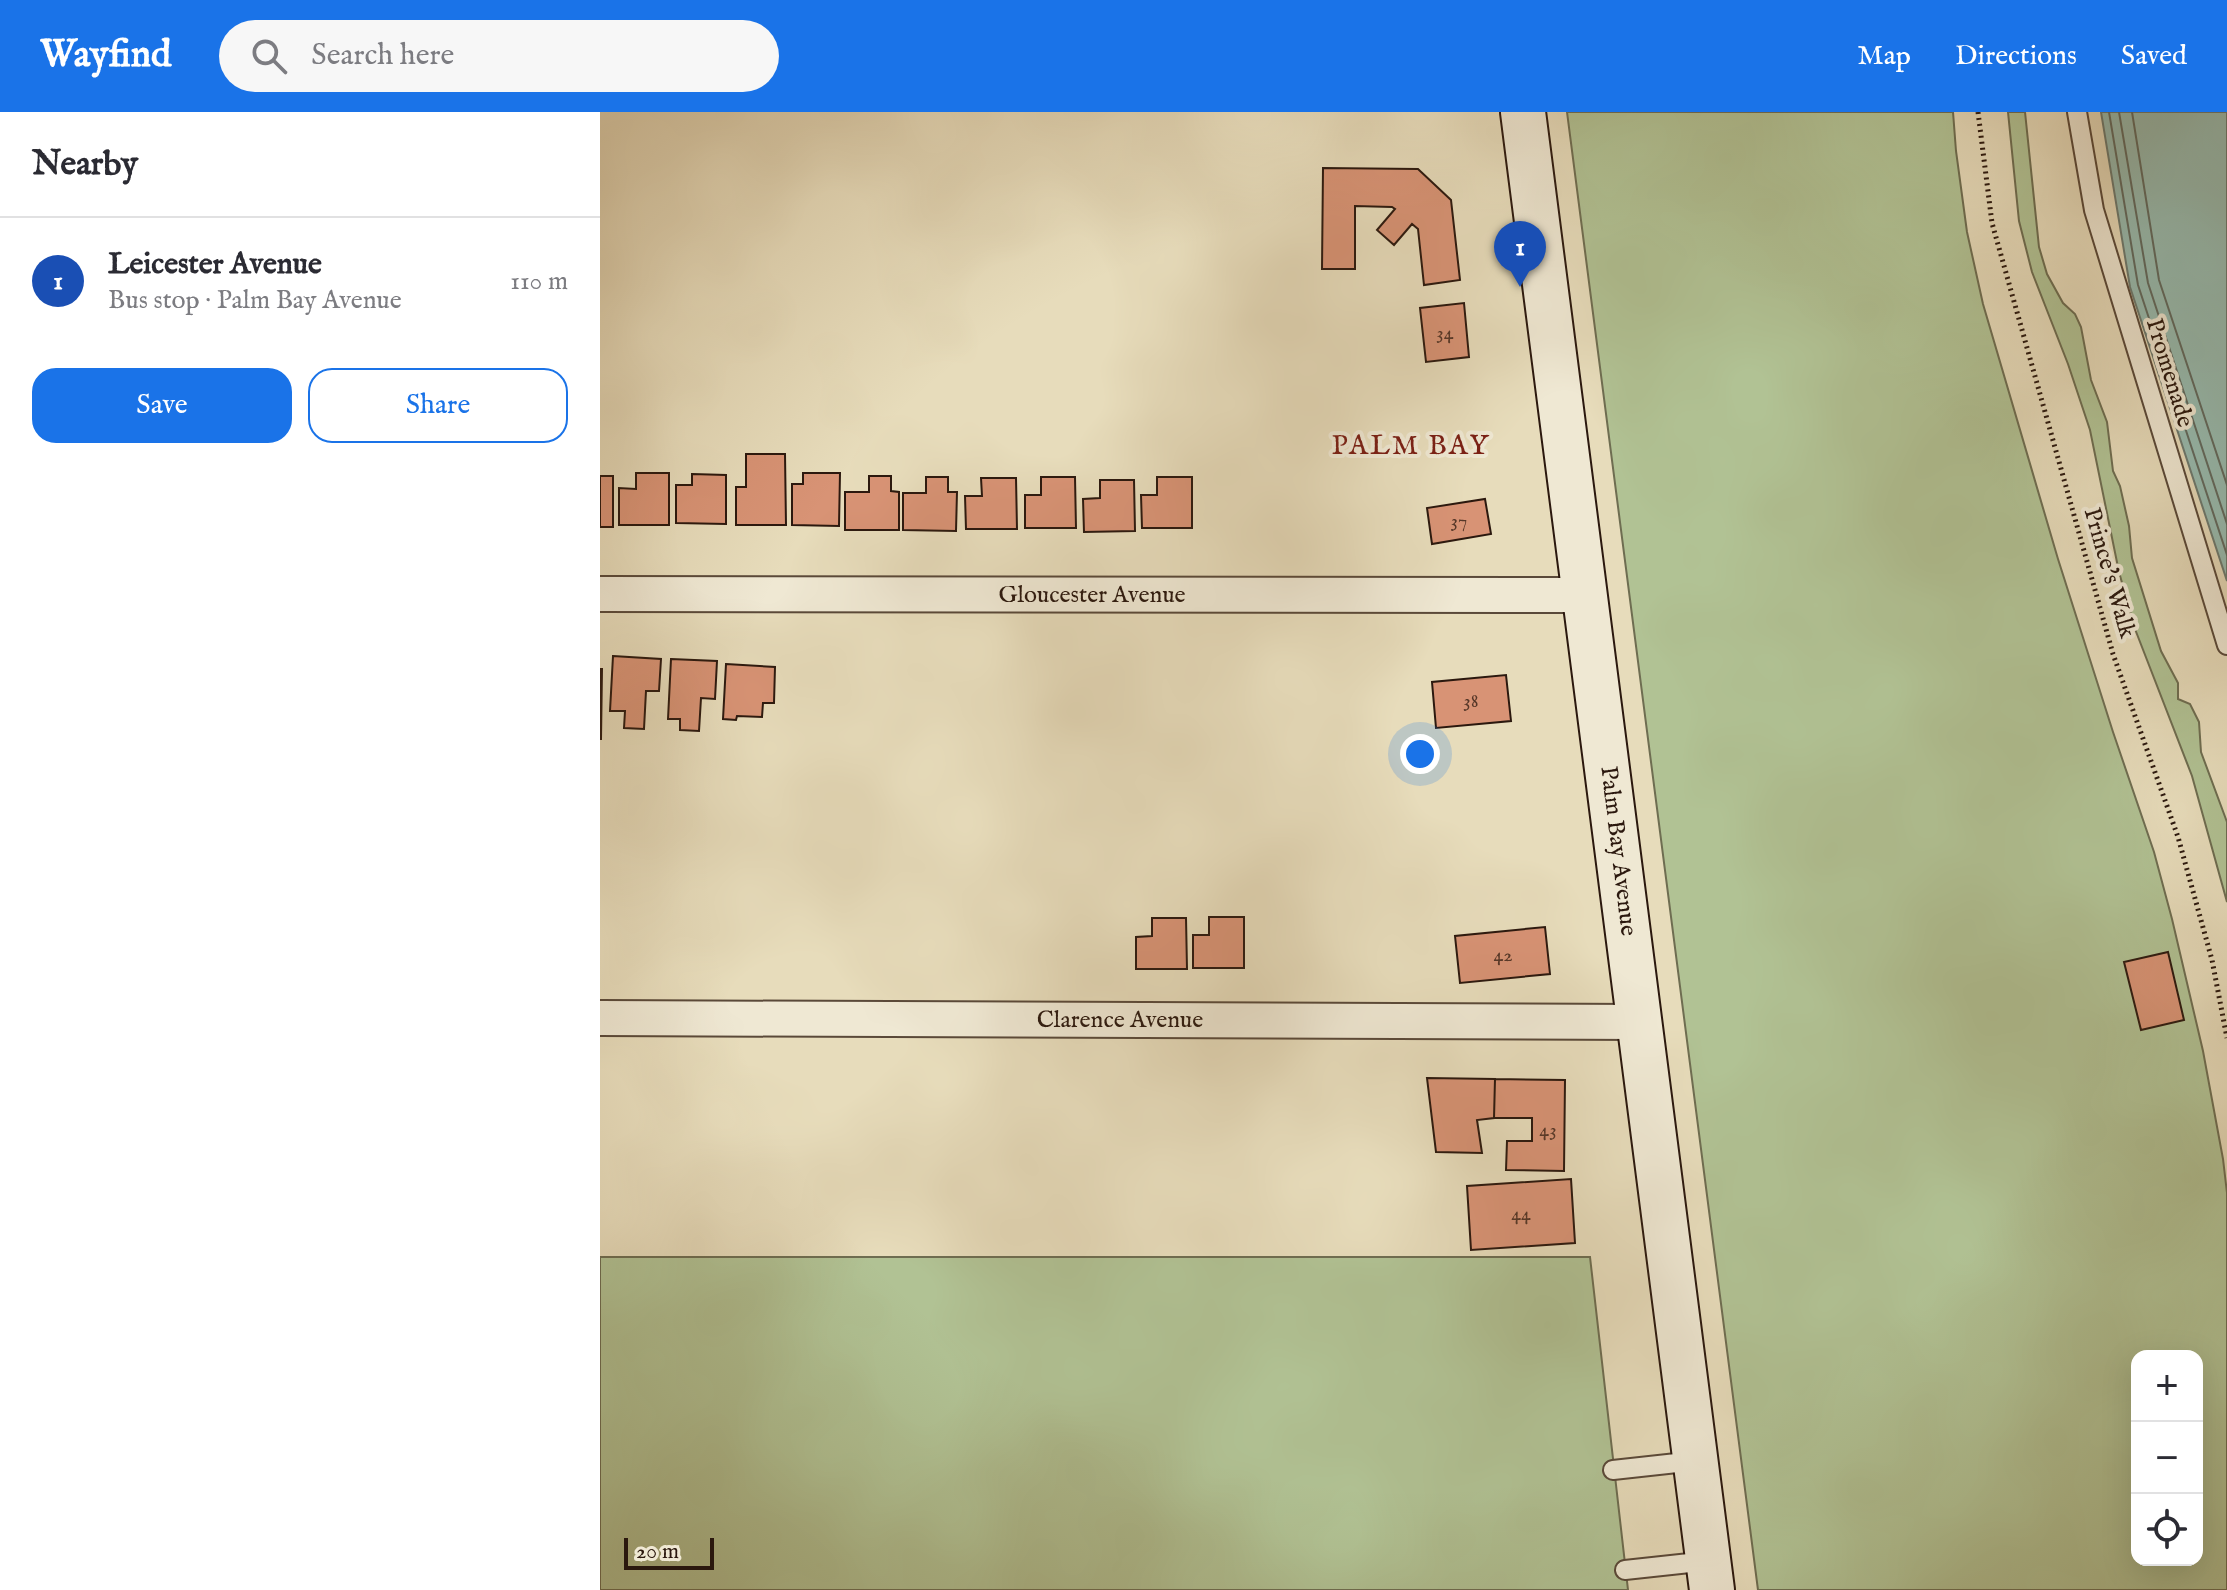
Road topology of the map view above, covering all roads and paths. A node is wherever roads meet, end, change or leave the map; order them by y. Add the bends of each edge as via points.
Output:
1 (1523, 112) edge
2 (1978, 112) edge
3 (2077, 112) edge
4 (600, 594) edge
5 (1585, 595) junction
6 (2227, 645) edge
7 (600, 1018) edge
8 (1640, 1022) junction
9 (2227, 1038) edge
10 (1695, 1461) junction
11 (1613, 1470) dead end
12 (1625, 1570) dead end
13 (1710, 1575) edge

1 - 5 main road, Palm Bay Avenue
2 - 9 path, Prince's Walk via 1992,223 2113,654 2178,837
3 - 6 lane, Promenade via 2094,210
4 - 5 street, Gloucester Avenue
5 - 8 main road, Palm Bay Avenue
7 - 8 street, Clarence Avenue
8 - 10 main road, Palm Bay Avenue
10 - 11 lane
10 - 13 main road, Palm Bay Avenue
12 - 13 lane

